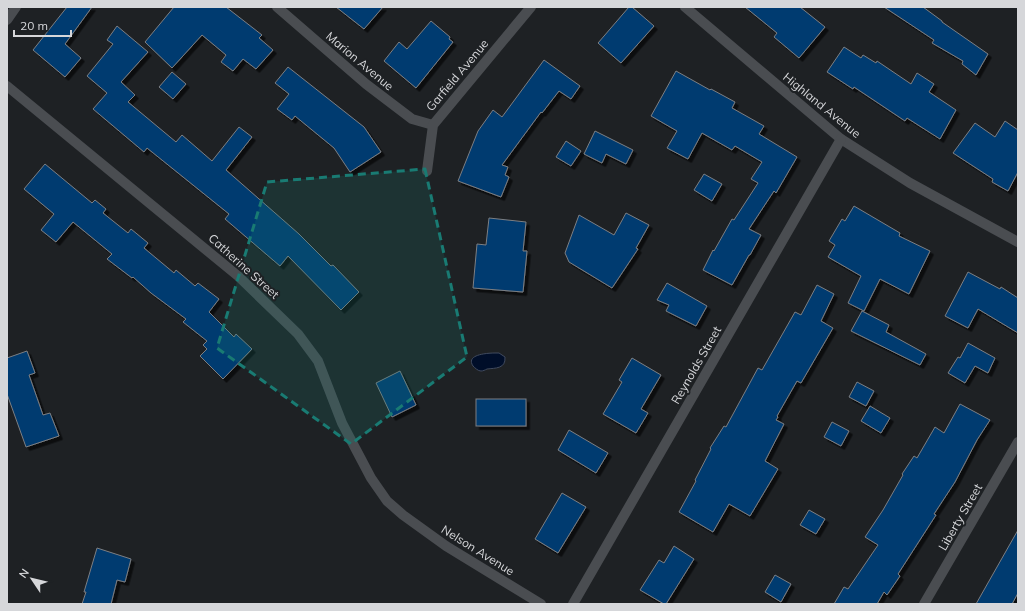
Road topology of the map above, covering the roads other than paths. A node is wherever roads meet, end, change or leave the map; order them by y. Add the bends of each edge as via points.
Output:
1 (16, 7) edge
2 (277, 7) edge
3 (531, 7) edge
4 (685, 7) edge
5 (7, 20) edge
6 (7, 86) edge
7 (433, 125) junction
8 (841, 139) junction
9 (427, 171) dead end
10 (1018, 242) edge
11 (1018, 442) edge
12 (403, 514) joint
13 (541, 604) edge
14 (573, 604) edge
15 (924, 604) edge

1 - 5 street
2 - 7 street, Marion Avenue via 366,84 412,119
3 - 7 street, Garfield Avenue
4 - 8 street, Highland Avenue
6 - 12 street, Catherine Street via 238,276 298,334 318,361 342,423 371,478 387,501
7 - 9 street, Garfield Avenue
8 - 10 street, Highland Avenue via 910,183
8 - 14 street, Reynolds Street
11 - 15 street, Liberty Street
12 - 13 street, Nelson Avenue via 446,546

